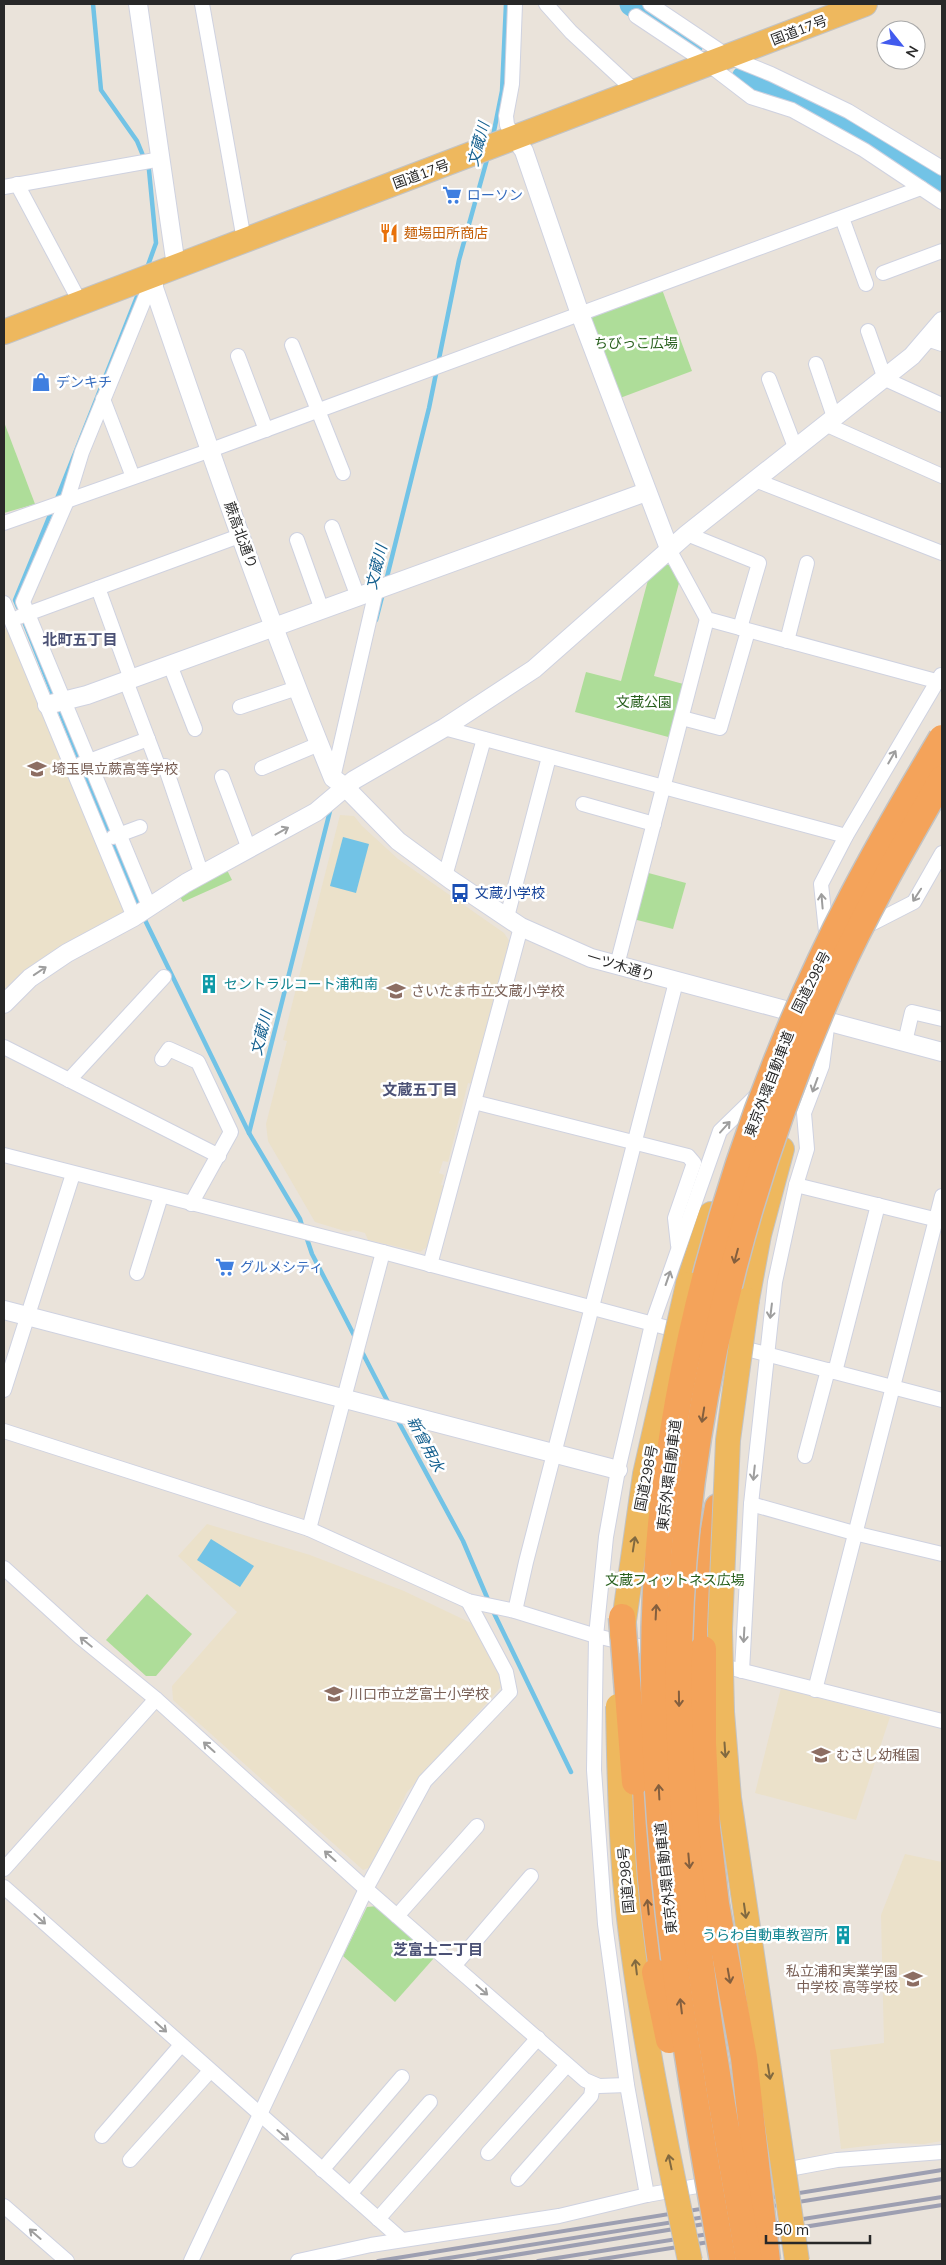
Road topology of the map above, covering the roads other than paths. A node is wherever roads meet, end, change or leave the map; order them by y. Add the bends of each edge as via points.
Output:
1 (138, 4) edge
2 (202, 4) edge
3 (515, 4) edge
4 (546, 4) edge
5 (650, 4) edge
6 (865, 4) edge
7 (636, 16) dead end
8 (719, 61) junction
9 (636, 92) junction
10 (499, 144) junction
11 (150, 161) junction
12 (942, 168) edge
13 (10, 186) edge
14 (921, 188) junction
15 (942, 202) edge
16 (842, 218) junction
17 (244, 240) junction
18 (942, 251) edge
19 (176, 266) junction
20 (883, 273) dead end
21 (147, 278) junction
22 (866, 284) dead end
23 (80, 302) junction
24 (580, 314) junction
25 (942, 321) edge
26 (868, 331) dead end
27 (4, 332) edge
28 (935, 341) edge
29 (292, 345) dead end
30 (238, 356) dead end
31 (816, 364) dead end
32 (769, 379) dead end
33 (885, 379) junction
34 (103, 399) junction
35 (942, 405) edge
36 (318, 410) junction
37 (830, 421) junction
38 (266, 430) junction
39 (795, 447) junction
40 (210, 450) junction
41 (343, 472) dead end
42 (942, 476) edge
43 (133, 477) junction
44 (755, 480) junction
45 (646, 492) junction
46 (64, 502) junction
47 (4, 524) edge
48 (332, 527) dead end
49 (687, 534) junction
50 (242, 535) junction
51 (297, 540) dead end
52 (670, 551) junction
53 (942, 552) edge
54 (807, 563) dead end
55 (98, 588) junction
56 (377, 591) junction
57 (358, 597) junction
58 (4, 603) edge
59 (322, 610) junction
60 (16, 618) edge
61 (707, 620) junction
62 (274, 627) junction
63 (744, 630) junction
64 (787, 641) junction
65 (170, 665) junction
66 (939, 678) edge
67 (128, 680) junction
68 (297, 688) junction
69 (55, 703) junction
70 (240, 707) dead end
71 (682, 718) junction
72 (444, 728) junction
73 (195, 729) dead end
74 (942, 738) edge
75 (148, 739) junction
76 (484, 739) junction
77 (319, 744) junction
78 (942, 750) edge
79 (549, 757) junction
80 (88, 762) junction
81 (74, 767) junction
82 (262, 768) dead end
83 (222, 778) dead end
84 (942, 780) edge
85 (339, 785) junction
86 (664, 787) junction
87 (101, 792) junction
88 (942, 798) edge
89 (87, 799) junction
90 (583, 804) dead end
91 (654, 824) junction
92 (140, 827) dead end
93 (119, 835) junction
94 (846, 836) junction
95 (104, 841) junction
96 (249, 849) junction
97 (942, 856) edge
98 (202, 875) junction
99 (445, 876) junction
100 (142, 911) junction
101 (514, 922) junction
102 (874, 923) junction
103 (828, 949) junction
104 (617, 966) junction
105 (164, 977) dead end
106 (676, 982) junction
107 (4, 1004) edge
108 (795, 1011) junction
109 (942, 1019) edge
110 (828, 1020) junction
111 (905, 1042) junction
112 (4, 1047) edge
113 (942, 1052) edge
114 (162, 1059) dead end
115 (69, 1080) junction
116 (757, 1095) junction
117 (474, 1102) junction
118 (634, 1142) junction
119 (4, 1155) edge
120 (219, 1156) junction
121 (73, 1174) junction
122 (796, 1185) junction
123 (161, 1196) junction
124 (942, 1196) edge
125 (191, 1204) junction
126 (878, 1205) junction
127 (939, 1220) edge
128 (678, 1248) junction
129 (383, 1252) junction
130 (430, 1265) junction
131 (137, 1273) dead end
132 (592, 1309) junction
133 (4, 1310) edge
134 (28, 1316) junction
135 (652, 1324) junction
136 (766, 1354) junction
137 (831, 1371) junction
138 (893, 1387) junction
139 (4, 1390) edge
140 (344, 1397) junction
141 (942, 1400) edge
142 (4, 1431) edge
143 (728, 1440) junction
144 (555, 1454) junction
145 (804, 1456) dead end
146 (618, 1470) junction
147 (751, 1504) junction
148 (309, 1529) junction
149 (854, 1533) junction
150 (942, 1554) edge
151 (4, 1568) edge
152 (474, 1602) junction
153 (515, 1611) junction
154 (622, 1617) junction
155 (596, 1636) junction
156 (742, 1672) junction
157 (816, 1690) junction
158 (156, 1699) junction
159 (942, 1721) edge
160 (477, 1826) dead end
161 (4, 1869) edge
162 (531, 1876) dead end
163 (4, 1887) edge
164 (366, 1889) junction
165 (397, 1916) junction
166 (454, 1966) junction
167 (538, 2038) junction
168 (181, 2045) junction
169 (567, 2065) junction
170 (210, 2071) junction
171 (402, 2077) dead end
172 (593, 2084) junction
173 (627, 2085) junction
174 (430, 2102) dead end
175 (259, 2114) junction
176 (102, 2136) dead end
177 (942, 2152) edge
178 (488, 2153) dead end
179 (130, 2160) dead end
180 (322, 2170) junction
181 (518, 2179) dead end
182 (350, 2194) junction
183 (647, 2195) junction
184 (4, 2206) edge
185 (378, 2219) junction
186 (402, 2240) junction
187 (67, 2261) edge
188 (191, 2261) edge
189 (298, 2261) edge
190 (690, 2261) edge
191 (723, 2261) edge
192 (749, 2261) edge
193 (767, 2261) edge
194 (797, 2261) edge

1 - 11 street
2 - 17 street
3 - 10 street via 512,84 507,125
4 - 9 street via 571,32
5 - 8 street
6 - 8 highway, 国道17号
7 - 8 street
8 - 9 highway, 国道17号
8 - 12 street via 771,74 848,111
8 - 14 street via 751,97 792,110 864,150
9 - 10 highway, 国道17号
10 - 17 highway, 国道17号
10 - 24 street via 524,151
11 - 13 street
11 - 19 street
13 - 23 street
14 - 15 street
14 - 16 street
16 - 22 street
16 - 24 street
17 - 19 highway, 国道17号
18 - 20 street
19 - 21 highway, 国道17号
21 - 23 highway, 国道17号
21 - 34 street
21 - 40 street, 蕨高北通り via 154,288
23 - 27 highway, 国道17号
24 - 36 street
24 - 45 street
25 - 28 street
26 - 33 street
28 - 33 street
29 - 36 street
30 - 38 street
31 - 37 street
32 - 39 street
33 - 35 street
33 - 37 street
34 - 43 street
34 - 46 street
36 - 38 street
36 - 41 street
37 - 39 street
37 - 42 street
38 - 40 street
39 - 44 street
40 - 43 street
40 - 50 street, 蕨高北通り
43 - 46 street
44 - 49 street
44 - 53 street
45 - 52 street
45 - 56 street
46 - 47 street
46 - 60 street
48 - 57 street
49 - 52 street
49 - 63 street via 759,563
50 - 55 street
50 - 62 street, 蕨高北通り
51 - 59 street
52 - 61 street
52 - 72 street via 534,669
54 - 64 street
55 - 60 street
55 - 67 street
56 - 57 street
56 - 85 street
57 - 59 street
58 - 60 street
59 - 62 street
60 - 69 street
61 - 63 street
61 - 71 street
62 - 65 street
62 - 68 street, 蕨高北通り
63 - 64 street
63 - 71 street via 720,728
64 - 66 street
65 - 67 street
65 - 73 street
94 -> 66 street
67 - 69 street
67 - 75 street
68 - 70 street
68 - 77 street, 蕨高北通り
69 - 80 street
69 - 81 street
71 - 86 street
72 - 76 street
72 - 85 street
191 -> 74 highway, 東京外環自動車道, bridge via 688,2060 660,1817 654,1659 659,1557 671,1454 689,1346 714,1246 743,1152 775,1066 852,898
75 - 80 street
75 - 98 street via 162,767
76 - 79 street
76 - 99 street
77 - 82 street
77 - 85 street, 蕨高北通り
78 - 103 highway, 国道298号
79 - 86 street
79 - 101 street
80 - 81 street
80 - 87 street
81 - 89 street
83 - 96 street
84 -> 192 highway, 東京外環自動車道, bridge via 871,906 837,975 799,1066 765,1160 737,1252 713,1351 696,1459 684,1563 679,1663 682,1768 699,1956
96 -> 85 street via 324,806
85 - 99 street, 一ツ木通り via 398,841
86 - 91 street
86 - 94 street
87 - 89 street
87 - 93 street
88 - 102 highway
89 - 95 street
90 - 91 street
91 - 104 street
92 - 93 street
93 - 95 street
93 - 100 street
103 -> 94 street via 821,884
95 - 100 street
96 - 98 street
97 -> 102 street via 914,902
98 - 100 street
99 - 101 street, 一ツ木通り
107 -> 100 street via 30,978 67,953
101 - 104 street, 一ツ木通り via 590,958
101 - 117 street
102 - 110 highway
103 - 108 highway, 国道298号
104 - 106 street, 一ツ木通り
105 - 115 street
106 - 108 street, 一ツ木通り
106 - 118 street
108 - 110 street, 一ツ木通り
108 - 116 highway, 国道298号
109 - 111 street via 912,1012
110 - 111 street, 一ツ木通り
110 -> 122 street via 822,1066 804,1113 807,1149
110 - 143 highway, bridge via 797,1099 776,1168 747,1300
111 - 113 street, 一ツ木通り
112 - 115 street
114 - 120 street via 169,1049 198,1062 231,1132
115 - 120 street
128 -> 116 street via 720,1131
154 -> 116 highway, 国道298号, bridge via 645,1474 688,1284 730,1157
117 - 118 street
117 - 130 street
118 - 128 street via 688,1156 694,1163 675,1218
118 - 132 street
119 - 121 street
120 - 125 street
121 - 123 street
121 - 134 street
122 - 126 street
122 -> 136 street via 775,1282
123 - 125 street
123 - 131 street
124 - 127 street
125 - 129 street
126 - 127 street
126 - 137 street
127 - 138 street
135 -> 128 street
129 - 130 street
129 - 140 street
130 - 132 street
132 - 135 street
132 - 144 street
133 - 134 street
134 - 139 street
134 - 140 street
135 - 136 street
135 - 146 street
136 - 137 street
136 -> 147 street
137 - 138 street
137 - 145 street
138 - 141 street
138 - 149 street
140 - 144 street
140 - 148 street
142 - 148 street
143 -> 193 highway, bridge via 709,1559 703,1649 703,1743 716,1904 744,2058
143 -> 194 highway, bridge via 720,1628 729,1798
144 - 146 street
144 - 153 street
146 - 155 street via 606,1537
147 - 149 street
147 -> 156 street
148 - 152 street
149 - 150 street
149 - 157 street
158 -> 151 street via 80,1637
152 - 153 street
152 - 164 street via 506,1672 510,1692 425,1781
153 - 155 street
190 -> 154 highway, 国道298号, bridge via 641,2002 625,1880 618,1701
191 -> 154 highway, bridge via 672,2056 655,1972
155 - 156 street
155 - 173 street via 594,1780 605,1924
156 - 157 street
157 - 159 street
158 - 161 street
164 -> 158 street
160 - 165 street
162 - 166 street
163 -> 168 street
164 - 165 street
164 - 175 street
165 - 166 street
166 -> 167 street
167 - 169 street
167 - 185 street
168 - 170 street
168 - 176 street
169 - 172 street
169 - 178 street
170 - 175 street
170 - 179 street
171 - 180 street
172 - 173 street
172 - 181 street via 591,2096
173 - 183 street
174 - 182 street
175 -> 180 street
175 - 188 street
177 - 183 street via 837,2160
180 - 182 street
182 - 185 street
183 - 186 street via 558,2216
187 -> 184 street
185 - 186 street
186 - 189 street

